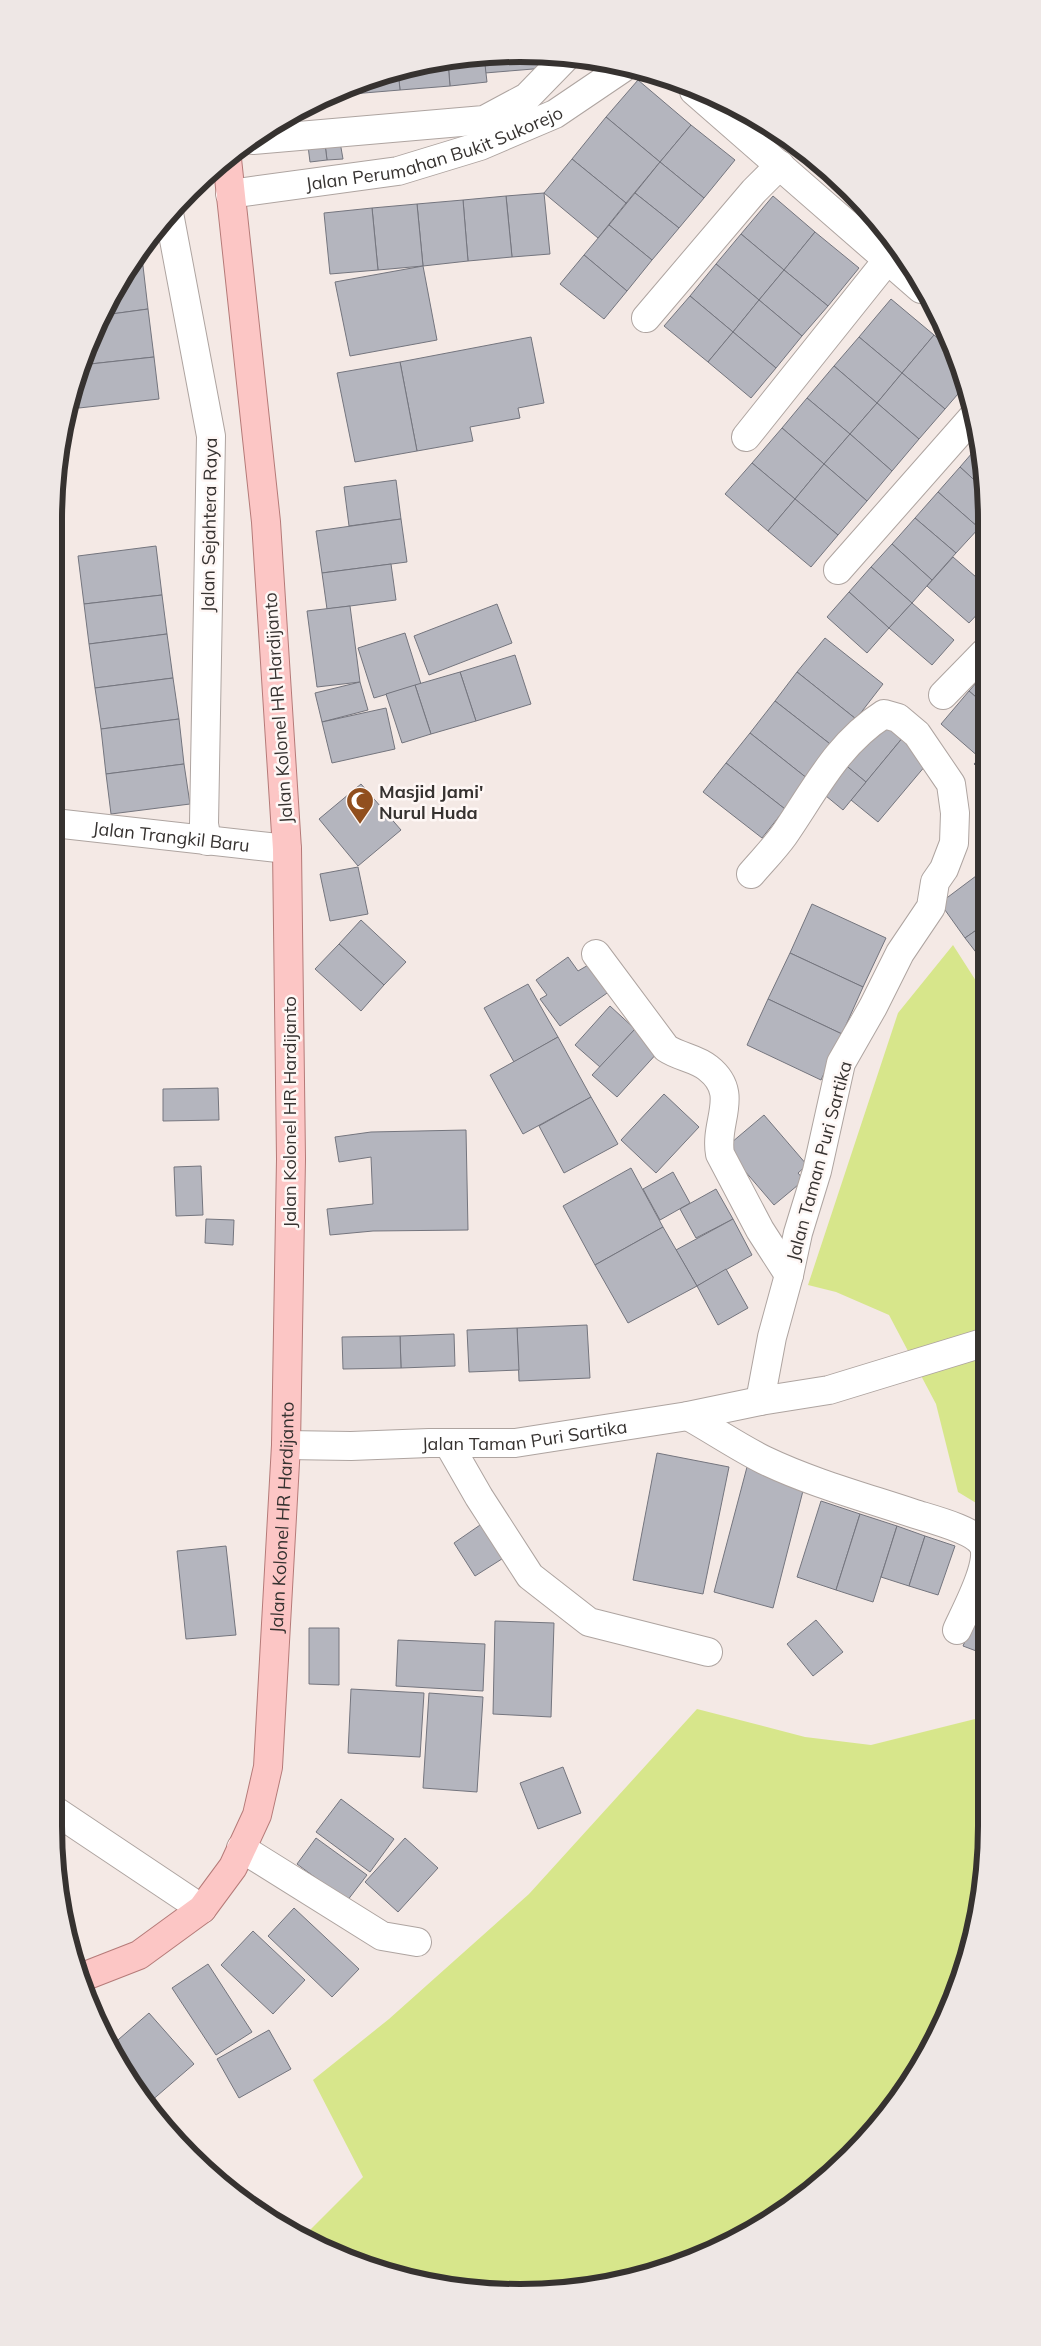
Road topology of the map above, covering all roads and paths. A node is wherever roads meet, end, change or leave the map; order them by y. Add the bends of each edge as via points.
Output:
1 (559, 64) edge
2 (616, 73) edge
3 (533, 91) junction
4 (707, 102) edge
5 (555, 114) junction
6 (268, 139) edge
7 (780, 165) junction
8 (228, 169) edge
9 (230, 194) junction
10 (171, 225) edge
11 (892, 253) edge
12 (646, 318) dead end
13 (968, 423) edge
14 (746, 437) dead end
15 (838, 570) dead end
16 (978, 659) edge
17 (943, 695) dead end
18 (62, 824) edge
19 (206, 841) junction
20 (287, 849) junction
21 (751, 874) dead end
22 (596, 954) dead end
23 (789, 1275) junction
24 (978, 1344) edge
25 (760, 1401) junction
26 (688, 1416) junction
27 (448, 1443) junction
28 (286, 1445) junction
29 (978, 1540) edge
30 (978, 1581) edge
31 (957, 1630) dead end
32 (708, 1652) dead end
33 (62, 1815) edge
34 (242, 1848) junction
35 (202, 1909) junction
36 (417, 1942) dead end
37 (88, 1975) edge

1 - 3 street, Jalan Perumahan Bukit Sukorejo
2 - 5 street, Jalan Perumahan Bukit Sukorejo
3 - 5 street
3 - 6 street, Jalan Perumahan Bukit Sukorejo via 484,120
4 - 7 street
5 - 9 street, Jalan Perumahan Bukit Sukorejo via 480,146 398,171
7 - 11 street
7 - 12 street
8 - 9 main road, Jalan Kolonel HR Hardijanto
9 - 20 main road, Jalan Kolonel HR Hardijanto via 266,522
10 - 19 street, Jalan Sejahtera Raya via 211,436
11 - 14 street
13 - 15 street
16 - 17 street
18 - 19 street, Jalan Trangkil Baru
19 - 20 street, Jalan Trangkil Baru
20 - 28 main road, Jalan Kolonel HR Hardijanto via 291,1159
21 - 23 street, Jalan Taman Puri Sartika via 782,837 834,758 863,727 884,714 898,718 916,734 951,784 955,813 954,843 935,882 931,907 900,953 841,1064
22 - 23 street, Jalan Taman Puri Sartika via 666,1048 706,1066 722,1081 725,1095 717,1140 720,1154 760,1230
23 - 25 street, Jalan Taman Puri Sartika via 772,1337
24 - 25 street, Jalan Taman Puri Sartika via 829,1390
25 - 26 street, Jalan Taman Puri Sartika
26 - 27 street, Jalan Taman Puri Sartika via 515,1443
26 - 29 street via 764,1460 856,1496 945,1523
27 - 28 street, Jalan Taman Puri Sartika
27 - 32 street via 530,1576 589,1622
28 - 34 main road, Jalan Kolonel HR Hardijanto via 268,1767 256,1815
30 - 31 street
33 - 35 street
34 - 35 main road, Jalan Kolonel HR Hardijanto via 233,1867
34 - 36 street via 382,1936
35 - 37 main road, Jalan Kolonel HR Hardijanto via 139,1955

